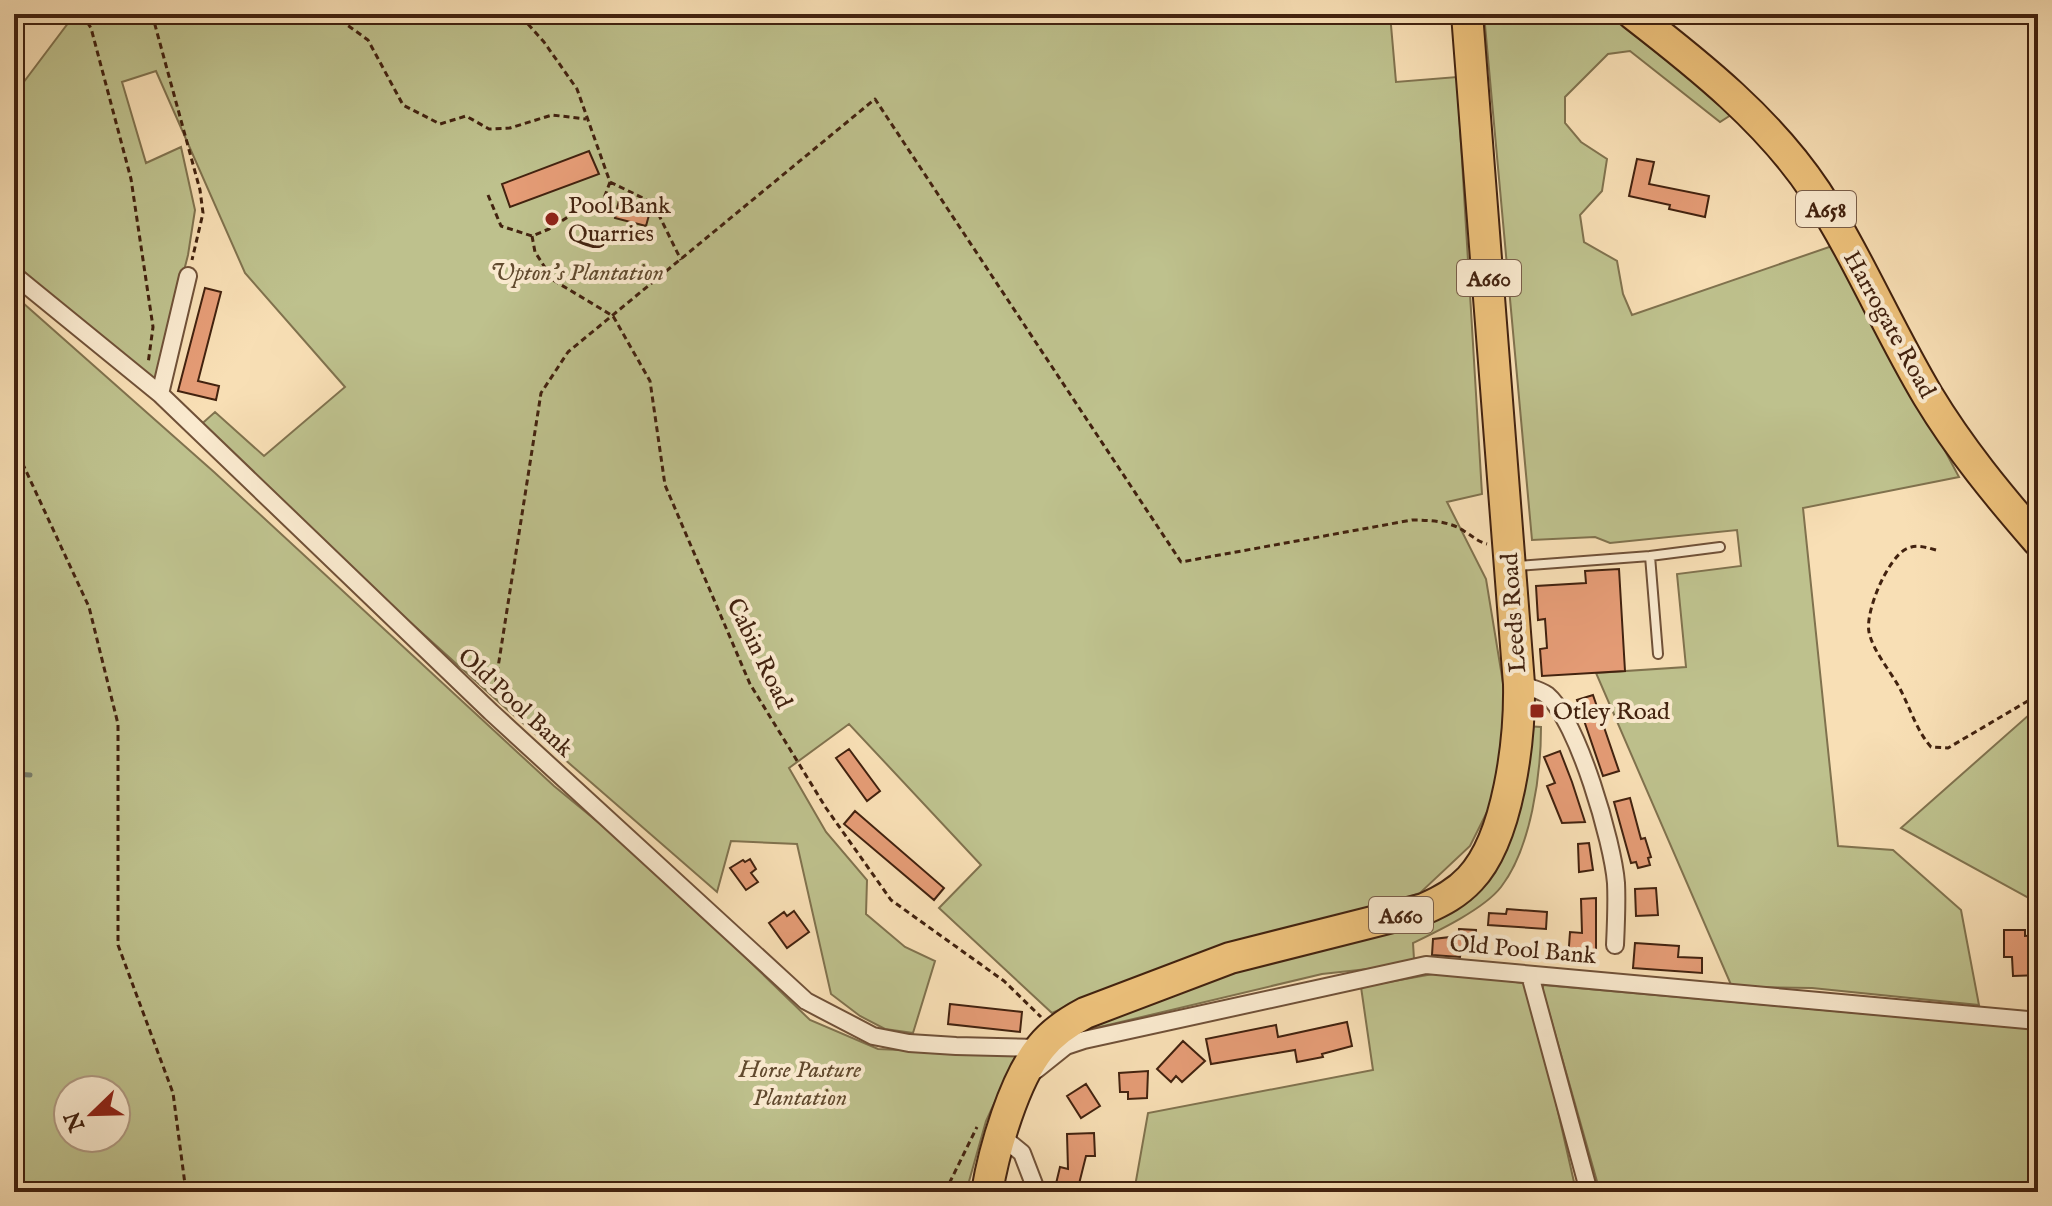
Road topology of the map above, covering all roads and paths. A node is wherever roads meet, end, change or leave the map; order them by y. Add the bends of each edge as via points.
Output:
1 (82, 14) edge
2 (152, 14) edge
3 (332, 14) edge
4 (519, 14) edge
5 (1467, 14) edge
6 (1633, 14) edge
7 (587, 119) junction
8 (610, 182) junction
9 (488, 195) dead end
10 (532, 236) junction
11 (681, 260) junction
12 (14, 275) edge
13 (188, 276) joint
14 (613, 316) junction
15 (144, 383) junction
16 (160, 394) junction
17 (14, 445) edge
18 (2038, 541) edge
19 (1720, 547) dead end
20 (1936, 550) dead end
21 (1509, 555) junction
22 (1650, 556) junction
23 (1658, 654) dead end
24 (1519, 684) junction
25 (2038, 695) edge
26 (491, 712) junction
27 (1615, 945) dead end
28 (1530, 975) junction
29 (2038, 1021) edge
30 (1048, 1040) junction
31 (1022, 1080) junction
32 (990, 1130) junction
33 (186, 1192) edge
34 (945, 1192) edge
35 (987, 1192) edge
36 (1037, 1192) edge
37 (1589, 1192) edge

1 - 15 path via 91,28 131,179 153,327
2 - 13 path via 200,190 203,213
3 - 7 path via 368,40 403,105 440,124 466,116 489,129 552,115
4 - 7 path via 577,89
5 - 21 highway, Leeds Road / A660
6 - 18 highway, Harrogate Road / A658 via 1731,95 1788,154 1856,261 1948,428
7 - 8 path
8 - 10 path via 603,201
8 - 11 path via 653,203
9 - 10 path via 501,226
10 - 14 path, Cabin Road via 535,252 553,280
11 - 14 path
11 - 21 path via 875,99 1181,562 1412,520 1451,525
12 - 15 street, Old Pool Bank
13 - 16 street
14 - 26 path via 568,352 541,393
14 - 30 path, Cabin Road via 650,381 665,485 750,684 826,808 891,900 1004,981
15 - 16 street, Old Pool Bank
16 - 26 street, Old Pool Bank
17 - 33 path via 89,607 118,724 118,945 173,1093
19 - 22 lane
20 - 25 path via 1916,546 1898,554 1868,618 1869,633 1924,739 1931,747 1948,748
21 - 22 lane
21 - 24 highway, Leeds Road / A660
22 - 23 lane
24 - 27 street via 1546,694 1568,722 1581,757 1616,881
24 - 30 highway, Leeds Road / A660 via 1516,755 1500,819 1472,877 1451,896 1393,918 1230,958 1085,1013
26 - 30 street, Old Pool Bank via 806,1001 873,1036 909,1043 956,1046
28 - 29 street, Old Pool Bank
28 - 31 street, Old Pool Bank via 1426,965 1084,1040 1066,1046
28 - 37 street
30 - 31 highway
31 - 32 highway
32 - 34 path
32 - 35 highway
32 - 36 street via 1022,1153

